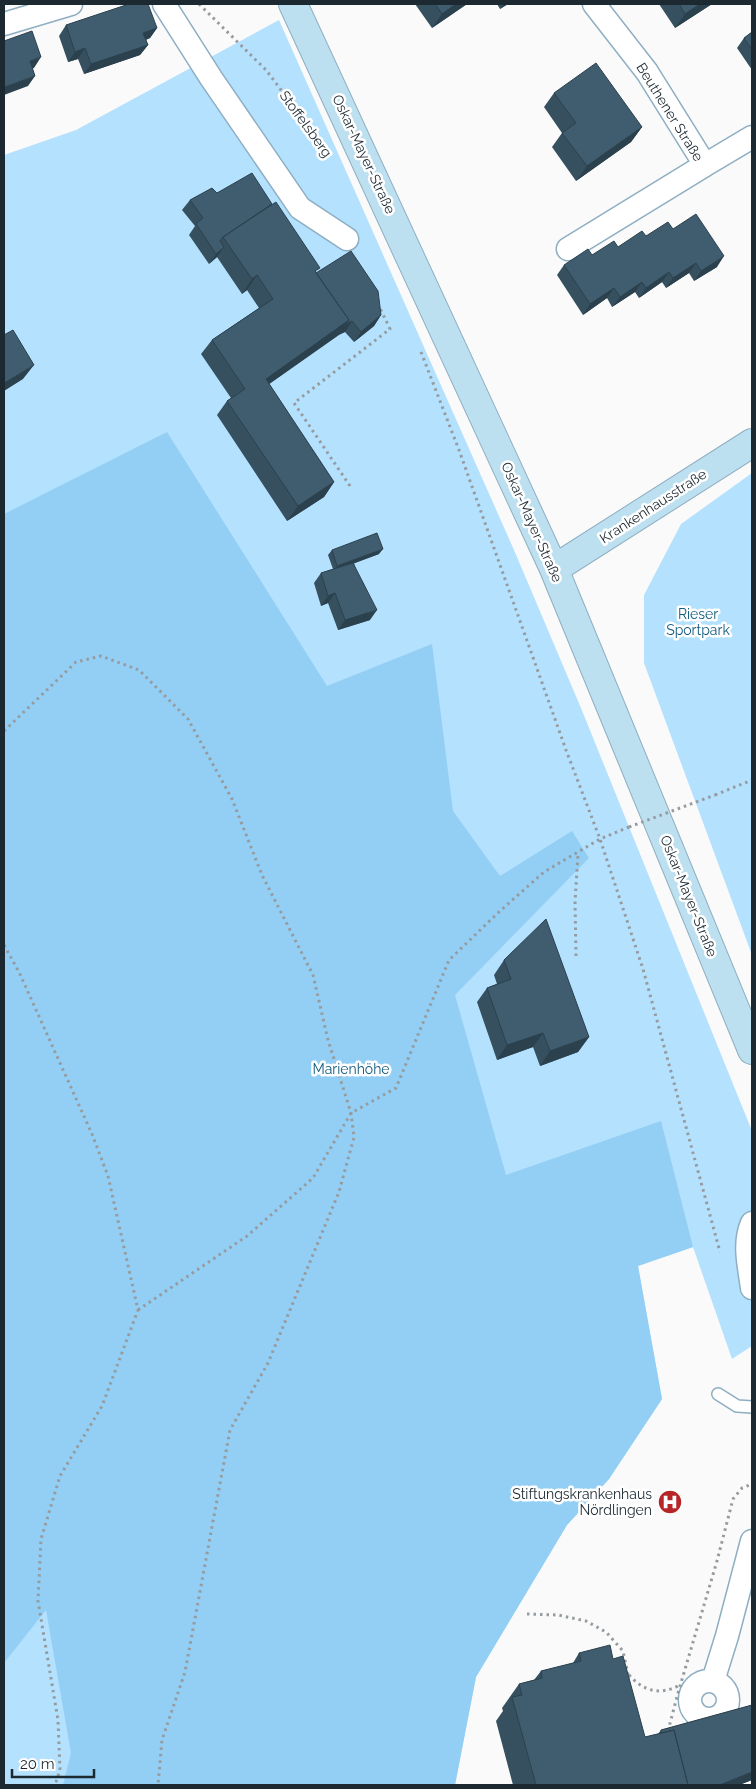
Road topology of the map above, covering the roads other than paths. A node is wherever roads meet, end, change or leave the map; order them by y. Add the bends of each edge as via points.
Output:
1 (71, 4) edge
2 (164, 4) edge
3 (293, 4) edge
4 (594, 4) edge
5 (4, 24) edge
6 (752, 137) edge
7 (705, 166) junction
8 (347, 239) dead end
9 (568, 249) dead end
10 (752, 443) edge
11 (554, 569) junction
12 (752, 1050) edge
13 (752, 1223) edge
14 (752, 1288) edge
15 (718, 1394) dead end
16 (752, 1407) edge
17 (752, 1541) edge
18 (705, 1722) edge

1 - 5 street
2 - 8 street via 300,208
3 - 11 main road, Oskar-Mayer-Straße
4 - 7 street, Beuthener Straße via 647,72
6 - 7 street
7 - 9 street, Beuthener Straße
10 - 11 main road, Krankenhausstraße
11 - 12 main road, Oskar-Mayer-Straße
13 - 14 street via 746,1251
15 - 16 lane via 737,1406
17 - 18 street via 713,1681 724,1688 727,1707

